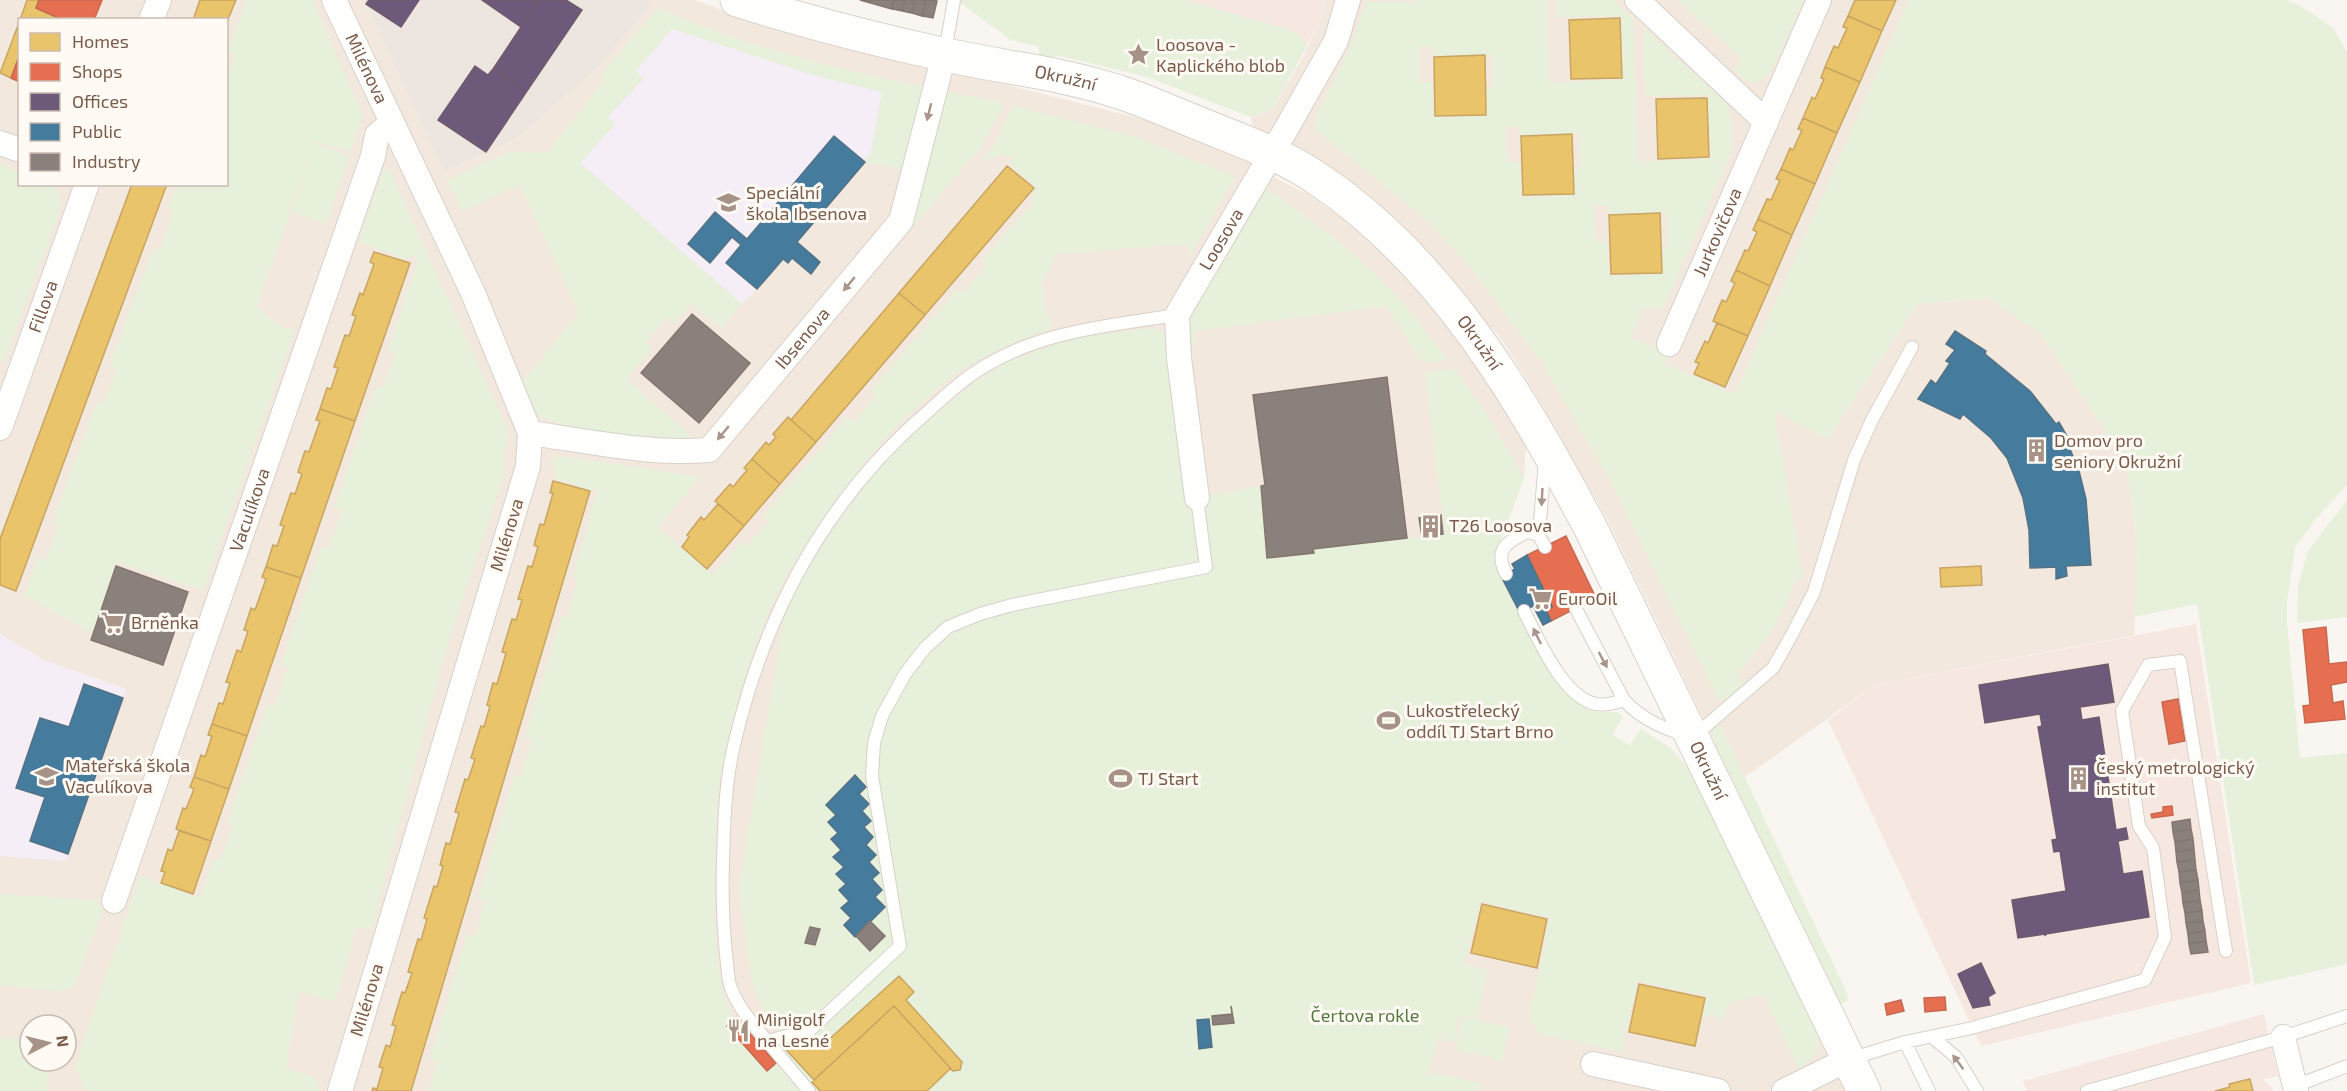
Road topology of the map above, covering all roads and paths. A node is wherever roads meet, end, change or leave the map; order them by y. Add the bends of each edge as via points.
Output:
1 (159, 0) edge
2 (334, 0) edge
3 (736, 0) edge
4 (954, 0) edge
5 (1348, 0) edge
6 (1636, 0) edge
7 (1819, 0) edge
8 (153, 18) edge
9 (944, 55) junction
10 (1766, 122) junction
11 (391, 123) junction
12 (0, 143) edge
13 (18, 149) edge
14 (1272, 153) junction
15 (86, 186) edge
16 (1178, 315) junction
17 (1669, 344) dead end
18 (1912, 347) dead end
19 (0, 428) edge
20 (530, 433) junction
21 (1547, 447) junction
22 (1197, 498) joint
23 (1506, 574) dead end
24 (1576, 609) dead end
25 (1524, 611) dead end
26 (1624, 700) junction
27 (1692, 738) junction
28 (114, 901) dead end
29 (2226, 951) dead end
30 (2347, 1016) edge
31 (1932, 1037) junction
32 (2283, 1037) junction
33 (767, 1041) junction
34 (1905, 1042) junction
35 (1849, 1059) junction
36 (1593, 1064) dead end
37 (2347, 1066) edge
38 (2296, 1088) edge
39 (340, 1091) edge
40 (810, 1091) edge
41 (1718, 1091) edge
42 (1784, 1091) edge
43 (1864, 1091) edge
44 (1929, 1091) edge
45 (1977, 1091) edge
46 (2087, 1091) edge

1 - 8 street
2 - 11 street, Milénova
3 - 9 street, Okružní via 827,28
4 - 9 lane
5 - 14 street, Loosova via 1336,41
6 - 10 street
7 - 10 street, Jurkovičova
9 - 14 street, Okružní via 1118,91
9 -> 20 street, Ibsenova via 901,221 709,450 688,452
10 - 17 street, Jurkovičova
11 - 20 street, Milénova via 473,293
11 - 28 street, Vaculíkova via 376,135 373,156
12 - 13 street
14 - 16 street, Loosova
14 - 21 street, Okružní via 1318,179 1370,219 1419,266 1502,374
15 - 19 street, Fillova
16 - 22 street via 1179,358
16 - 33 lane via 1034,341 974,372 905,431 868,470 824,527 783,598 756,664 733,746 724,825 723,932 730,988
18 - 27 lane via 1854,460 1814,592 1790,638 1773,668
20 - 39 street, Milénova via 528,466
21 -> 23 lane via 1542,541 1527,532 1510,541 1500,561
21 - 27 street, Okružní
22 - 33 lane via 1206,567 980,614 948,627 925,648 905,674 882,717 874,743 872,776 900,946 810,1030
24 -> 26 lane
26 -> 25 lane via 1598,705 1577,693 1555,670
26 - 27 lane via 1635,713
27 - 35 street, Okružní
29 - 31 lane via 2180,661 2148,665 2122,711 2139,826 2153,849 2165,938 2145,980
30 - 32 lane
31 - 34 lane
45 -> 31 lane via 1956,1058
32 - 38 street
32 - 46 lane
33 - 40 lane
34 - 35 lane
34 - 44 lane
35 - 42 street
35 - 43 street, Okružní
36 - 41 street
37 - 38 lane

